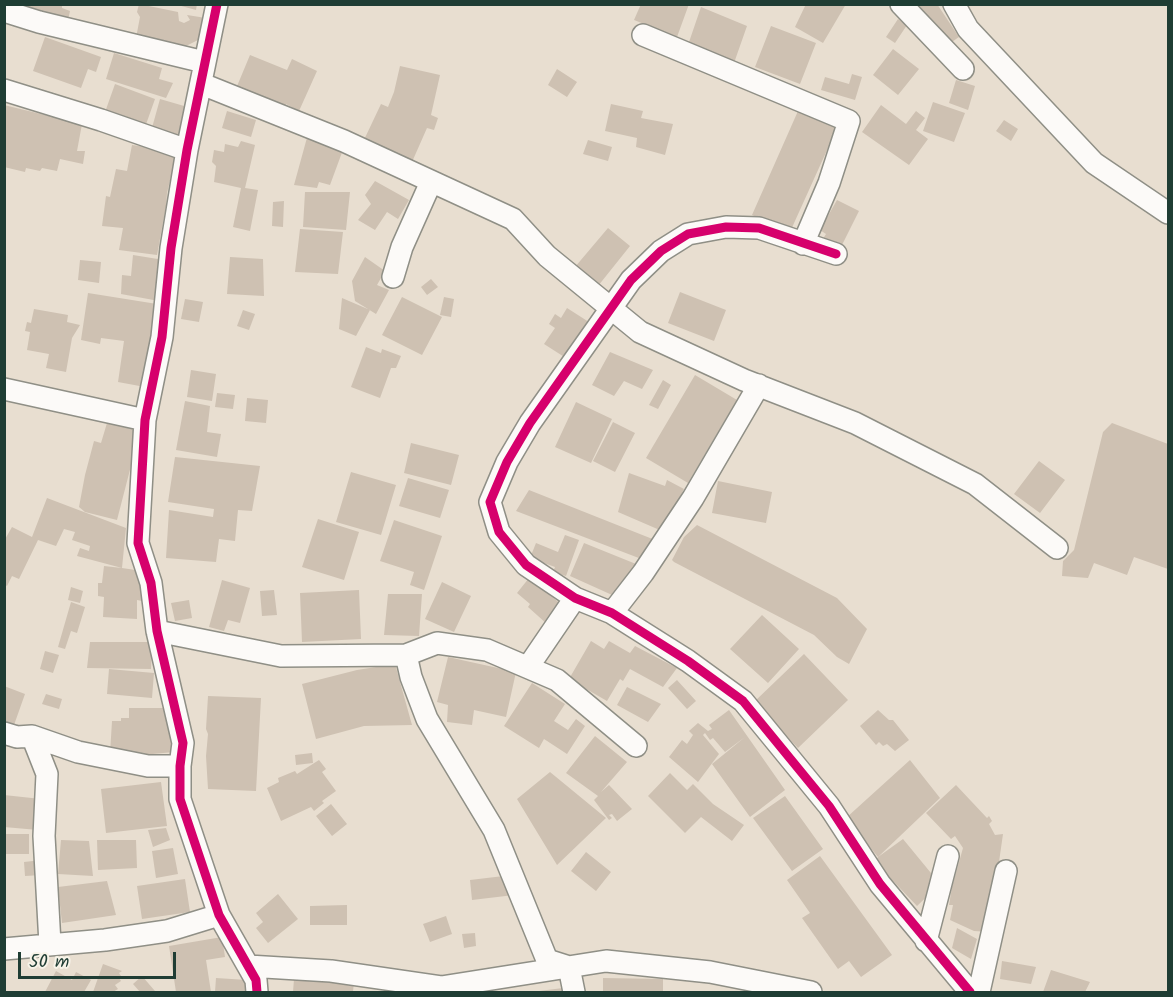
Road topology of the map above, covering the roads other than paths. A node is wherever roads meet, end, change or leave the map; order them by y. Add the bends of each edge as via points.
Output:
1 (217, 4) edge
2 (901, 4) edge
3 (954, 4) edge
4 (4, 11) edge
5 (643, 35) dead end
6 (204, 62) junction
7 (963, 69) dead end
8 (202, 84) junction
9 (4, 90) edge
10 (187, 150) junction
11 (431, 182) junction
12 (1168, 213) edge
13 (803, 244) junction
14 (836, 254) dead end
15 (393, 277) dead end
16 (611, 309) junction
17 (759, 386) junction
18 (4, 389) edge
19 (145, 420) junction
20 (1057, 548) dead end
21 (575, 598) junction
22 (612, 613) junction
23 (157, 631) junction
24 (406, 655) junction
25 (528, 667) junction
26 (4, 734) edge
27 (33, 736) junction
28 (636, 746) dead end
29 (180, 766) junction
30 (948, 856) dead end
31 (1006, 871) dead end
32 (219, 915) junction
33 (926, 941) junction
34 (50, 944) junction
35 (4, 949) edge
36 (248, 966) junction
37 (569, 967) junction
38 (257, 993) edge
39 (574, 993) edge
40 (811, 993) edge
41 (970, 993) edge
42 (979, 993) edge

1 - 6 street
2 - 7 street
3 - 12 street via 968,29 1094,163
4 - 6 street
5 - 13 street via 849,121
6 - 8 street
8 - 10 street
8 - 11 street via 344,141
9 - 10 street
10 - 19 street via 162,337
11 - 15 street
11 - 16 street via 513,219 547,256
13 - 14 street
13 - 16 street via 759,228 726,227 688,234 661,251 631,280
16 - 17 street via 639,332
16 - 21 street via 530,423 490,502 500,532 525,565
17 - 20 street via 855,423 975,484
17 - 22 street via 693,498
18 - 19 street
19 - 23 street via 138,543 151,583
21 - 22 street
21 - 25 street
22 - 33 street via 743,701 829,806 880,884
23 - 24 street via 281,656
23 - 29 street via 183,743
24 - 25 street via 437,643 488,650
24 - 37 street via 427,719 494,830 547,960
25 - 28 street via 556,680
26 - 27 street
27 - 29 street via 89,754 148,766
27 - 34 street via 47,774 44,836
29 - 32 street via 180,800
30 - 33 street
31 - 42 street
32 - 34 street via 167,931
32 - 36 street
33 - 41 street
34 - 35 street
36 - 37 street via 331,971 441,987
36 - 38 street via 256,980
37 - 39 street
37 - 40 street via 606,961 687,969

